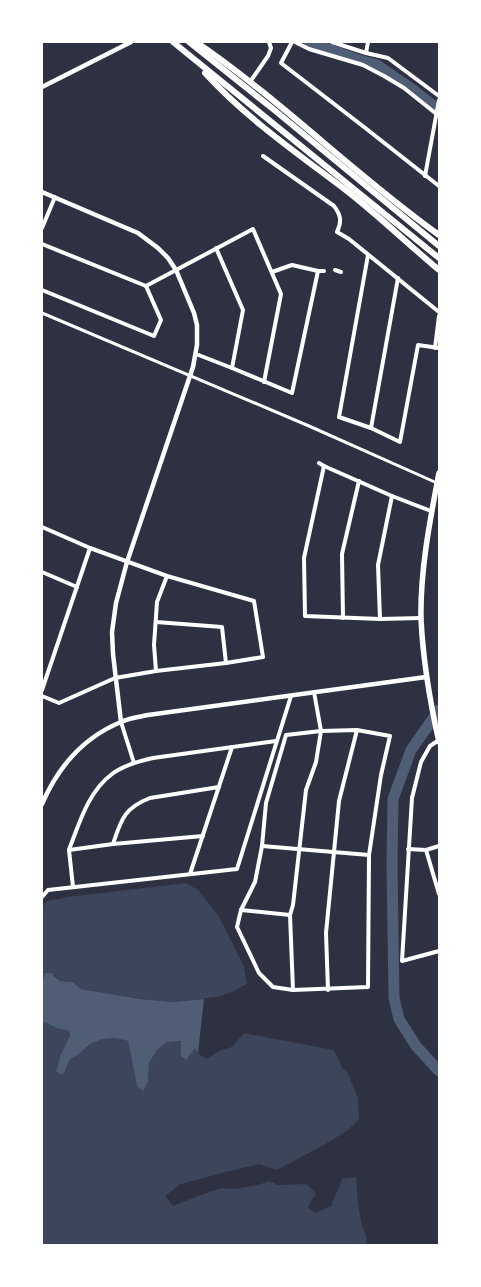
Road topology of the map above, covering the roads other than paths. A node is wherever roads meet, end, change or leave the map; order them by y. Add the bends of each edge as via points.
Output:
1 (131, 42) edge
2 (173, 42) edge
3 (189, 42) edge
4 (196, 42) edge
5 (269, 42) edge
6 (293, 42) edge
7 (332, 42) edge
8 (368, 42) edge
9 (366, 53) junction
10 (194, 60) junction
11 (250, 82) junction
12 (42, 87) edge
13 (439, 96) edge
14 (439, 100) edge
15 (438, 115) edge
16 (264, 156) dead end
17 (354, 173) junction
18 (425, 176) junction
19 (439, 186) edge
20 (42, 192) edge
21 (55, 197) junction
22 (42, 228) edge
23 (439, 235) edge
24 (42, 244) edge
25 (439, 246) edge
26 (216, 248) junction
27 (368, 255) junction
28 (439, 258) edge
29 (176, 270) junction
30 (335, 270) dead end
31 (439, 270) edge
32 (318, 271) junction
33 (324, 271) dead end
34 (272, 272) junction
35 (341, 272) dead end
36 (398, 278) junction
37 (146, 286) junction
38 (42, 290) edge
39 (439, 312) edge
40 (42, 313) edge
41 (439, 316) edge
42 (437, 348) edge
43 (196, 354) junction
44 (232, 368) junction
45 (190, 376) junction
46 (264, 382) junction
47 (371, 428) junction
48 (319, 463) dead end
49 (324, 466) junction
50 (439, 473) edge
51 (359, 481) junction
52 (439, 483) edge
53 (392, 496) junction
54 (431, 511) junction
55 (42, 527) edge
56 (90, 548) junction
57 (128, 562) junction
58 (42, 572) edge
59 (167, 576) junction
60 (77, 587) junction
61 (343, 618) junction
62 (421, 618) junction
63 (380, 619) junction
64 (156, 622) junction
65 (226, 663) junction
66 (156, 671) junction
67 (426, 676) junction
68 (115, 678) junction
69 (42, 690) edge
70 (314, 692) junction
71 (42, 696) edge
72 (291, 696) junction
73 (121, 722) junction
74 (321, 730) junction
75 (357, 730) junction
76 (439, 739) edge
77 (276, 741) junction
78 (232, 747) junction
79 (134, 763) junction
80 (219, 786) junction
81 (42, 804) edge
82 (203, 836) junction
83 (113, 844) junction
84 (262, 846) junction
85 (439, 846) edge
86 (299, 849) junction
87 (408, 849) junction
88 (69, 850) junction
89 (426, 850) junction
90 (334, 852) junction
91 (369, 856) junction
92 (190, 874) junction
93 (73, 887) junction
94 (439, 894) edge
95 (42, 897) edge
96 (241, 910) junction
97 (290, 915) junction
98 (439, 951) edge
99 (293, 990) junction
100 (328, 990) junction

1 - 12 street
2 - 10 highway
3 - 17 highway
4 - 11 highway
5 - 11 street via 271,48 268,56
6 - 15 street via 363,65 404,88
6 - 18 street via 281,63
7 - 9 street
8 - 9 street
9 - 13 street via 388,58
10 - 28 highway
10 - 31 highway via 221,90 247,113 362,203
11 - 17 highway
14 - 15 street
15 - 18 street
16 - 27 street via 334,206 340,218 337,232
17 - 23 highway via 366,178
17 - 25 highway
18 - 19 street
20 - 21 street
21 - 22 street
21 - 29 street via 138,233 158,248
24 - 37 street
26 - 29 street
26 - 34 street via 253,229
26 - 44 street via 243,310
27 - 36 street
27 - 47 street via 339,417
29 - 37 street
29 - 43 street via 194,313 197,333
30 - 35 street
32 - 33 street
32 - 34 street via 292,265
32 - 46 street via 292,394
34 - 46 street via 281,294
36 - 39 street
36 - 47 street
37 - 38 street via 161,320 154,336
40 - 45 street
41 - 42 street
42 - 47 street via 418,345 400,442
43 - 44 street
43 - 45 street
44 - 46 street
45 - 52 street
45 - 57 street
48 - 49 street
49 - 51 street
49 - 61 street via 304,558 305,616
50 - 54 main road
51 - 53 street
51 - 61 street via 342,554
53 - 54 street
53 - 63 street via 378,565
54 - 62 main road
55 - 56 street
56 - 57 street
56 - 60 street
57 - 59 street
57 - 68 street via 116,603 112,632
58 - 60 street
59 - 64 street via 157,602
59 - 65 street via 254,601 263,658
60 - 69 street
61 - 63 street
62 - 63 street
62 - 67 main road
64 - 65 street via 222,628
64 - 66 street
65 - 66 street
66 - 68 street
67 - 70 street
67 - 76 main road
68 - 71 street via 59,703
68 - 73 street
70 - 72 street
70 - 74 street
72 - 73 street via 148,715
72 - 77 street
73 - 79 street
73 - 81 street via 81,746 50,786
74 - 75 street
74 - 84 street via 286,735 266,803
74 - 86 street via 316,762 306,790
75 - 90 street via 339,801
75 - 91 street via 390,736 381,775
76 - 87 street via 430,746 421,762 412,798
77 - 78 street
77 - 92 street via 237,869
78 - 79 street
78 - 80 street
79 - 88 street via 112,774 95,792 84,811
80 - 82 street
80 - 83 street via 139,802 122,819
82 - 83 street
82 - 92 street
83 - 88 street
84 - 86 street
84 - 96 street via 255,882
85 - 89 street
86 - 90 street
86 - 97 street
87 - 89 street
87 - 98 street via 402,961
88 - 93 street
89 - 94 street
90 - 91 street
90 - 100 street via 326,933
91 - 100 street via 368,987
92 - 93 street
93 - 95 street via 48,890
96 - 97 street
96 - 99 street via 237,927 259,973 273,987
97 - 99 street
99 - 100 street

